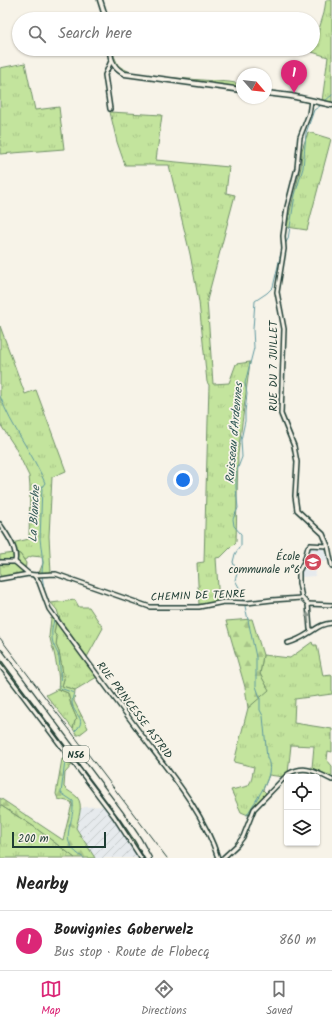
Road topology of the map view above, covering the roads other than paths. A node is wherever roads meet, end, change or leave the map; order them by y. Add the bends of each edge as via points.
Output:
1 (100, 0) edge
2 (104, 12) edge
3 (111, 56) edge
4 (111, 61) junction
5 (236, 89) edge
6 (272, 94) edge
7 (311, 101) junction
8 (332, 105) edge
9 (110, 108) dead end
10 (0, 524) edge
11 (329, 548) edge
12 (0, 562) edge
13 (15, 562) junction
14 (332, 566) edge
15 (29, 574) junction
16 (34, 575) junction
17 (0, 579) edge
18 (302, 598) junction
19 (308, 604) junction
20 (332, 605) edge
21 (332, 623) edge
22 (312, 630) junction
23 (288, 643) dead end
24 (0, 654) edge
25 (0, 664) edge
26 (332, 780) edge
27 (141, 858) edge
28 (148, 858) edge
29 (218, 858) edge
30 (223, 858) edge

1 - 2 street
3 - 4 street
4 - 5 street via 120,71 131,75
4 - 9 street via 105,76
6 - 7 street
7 - 8 street
7 - 11 street, RUE DU 7 JUILLET via 300,137 297,168 287,207 284,249 278,279 277,292 284,329 281,414 294,446 297,462 297,510 323,534
10 - 13 street via 11,543
11 - 14 street, RUE DU 7 JUILLET
11 - 18 street via 310,545 308,547 304,562 298,571
12 - 13 street
13 - 15 street, CHEMIN DE TENRE
15 - 16 street, CHEMIN DE TENRE
15 - 17 street, CHEMIN DE TENRE
16 - 18 street, CHEMIN DE TENRE via 58,575 150,606 198,607 224,602 244,603
16 - 29 street, RUE PRINCESSE ASTRID via 49,609 196,811
18 - 19 street
19 - 20 street
22 -> 19 street via 309,625
21 - 22 street
22 - 23 street
24 - 28 highway, N56 via 121,815
25 - 27 street via 114,816
26 - 30 street via 307,769 288,774 254,809 243,837

